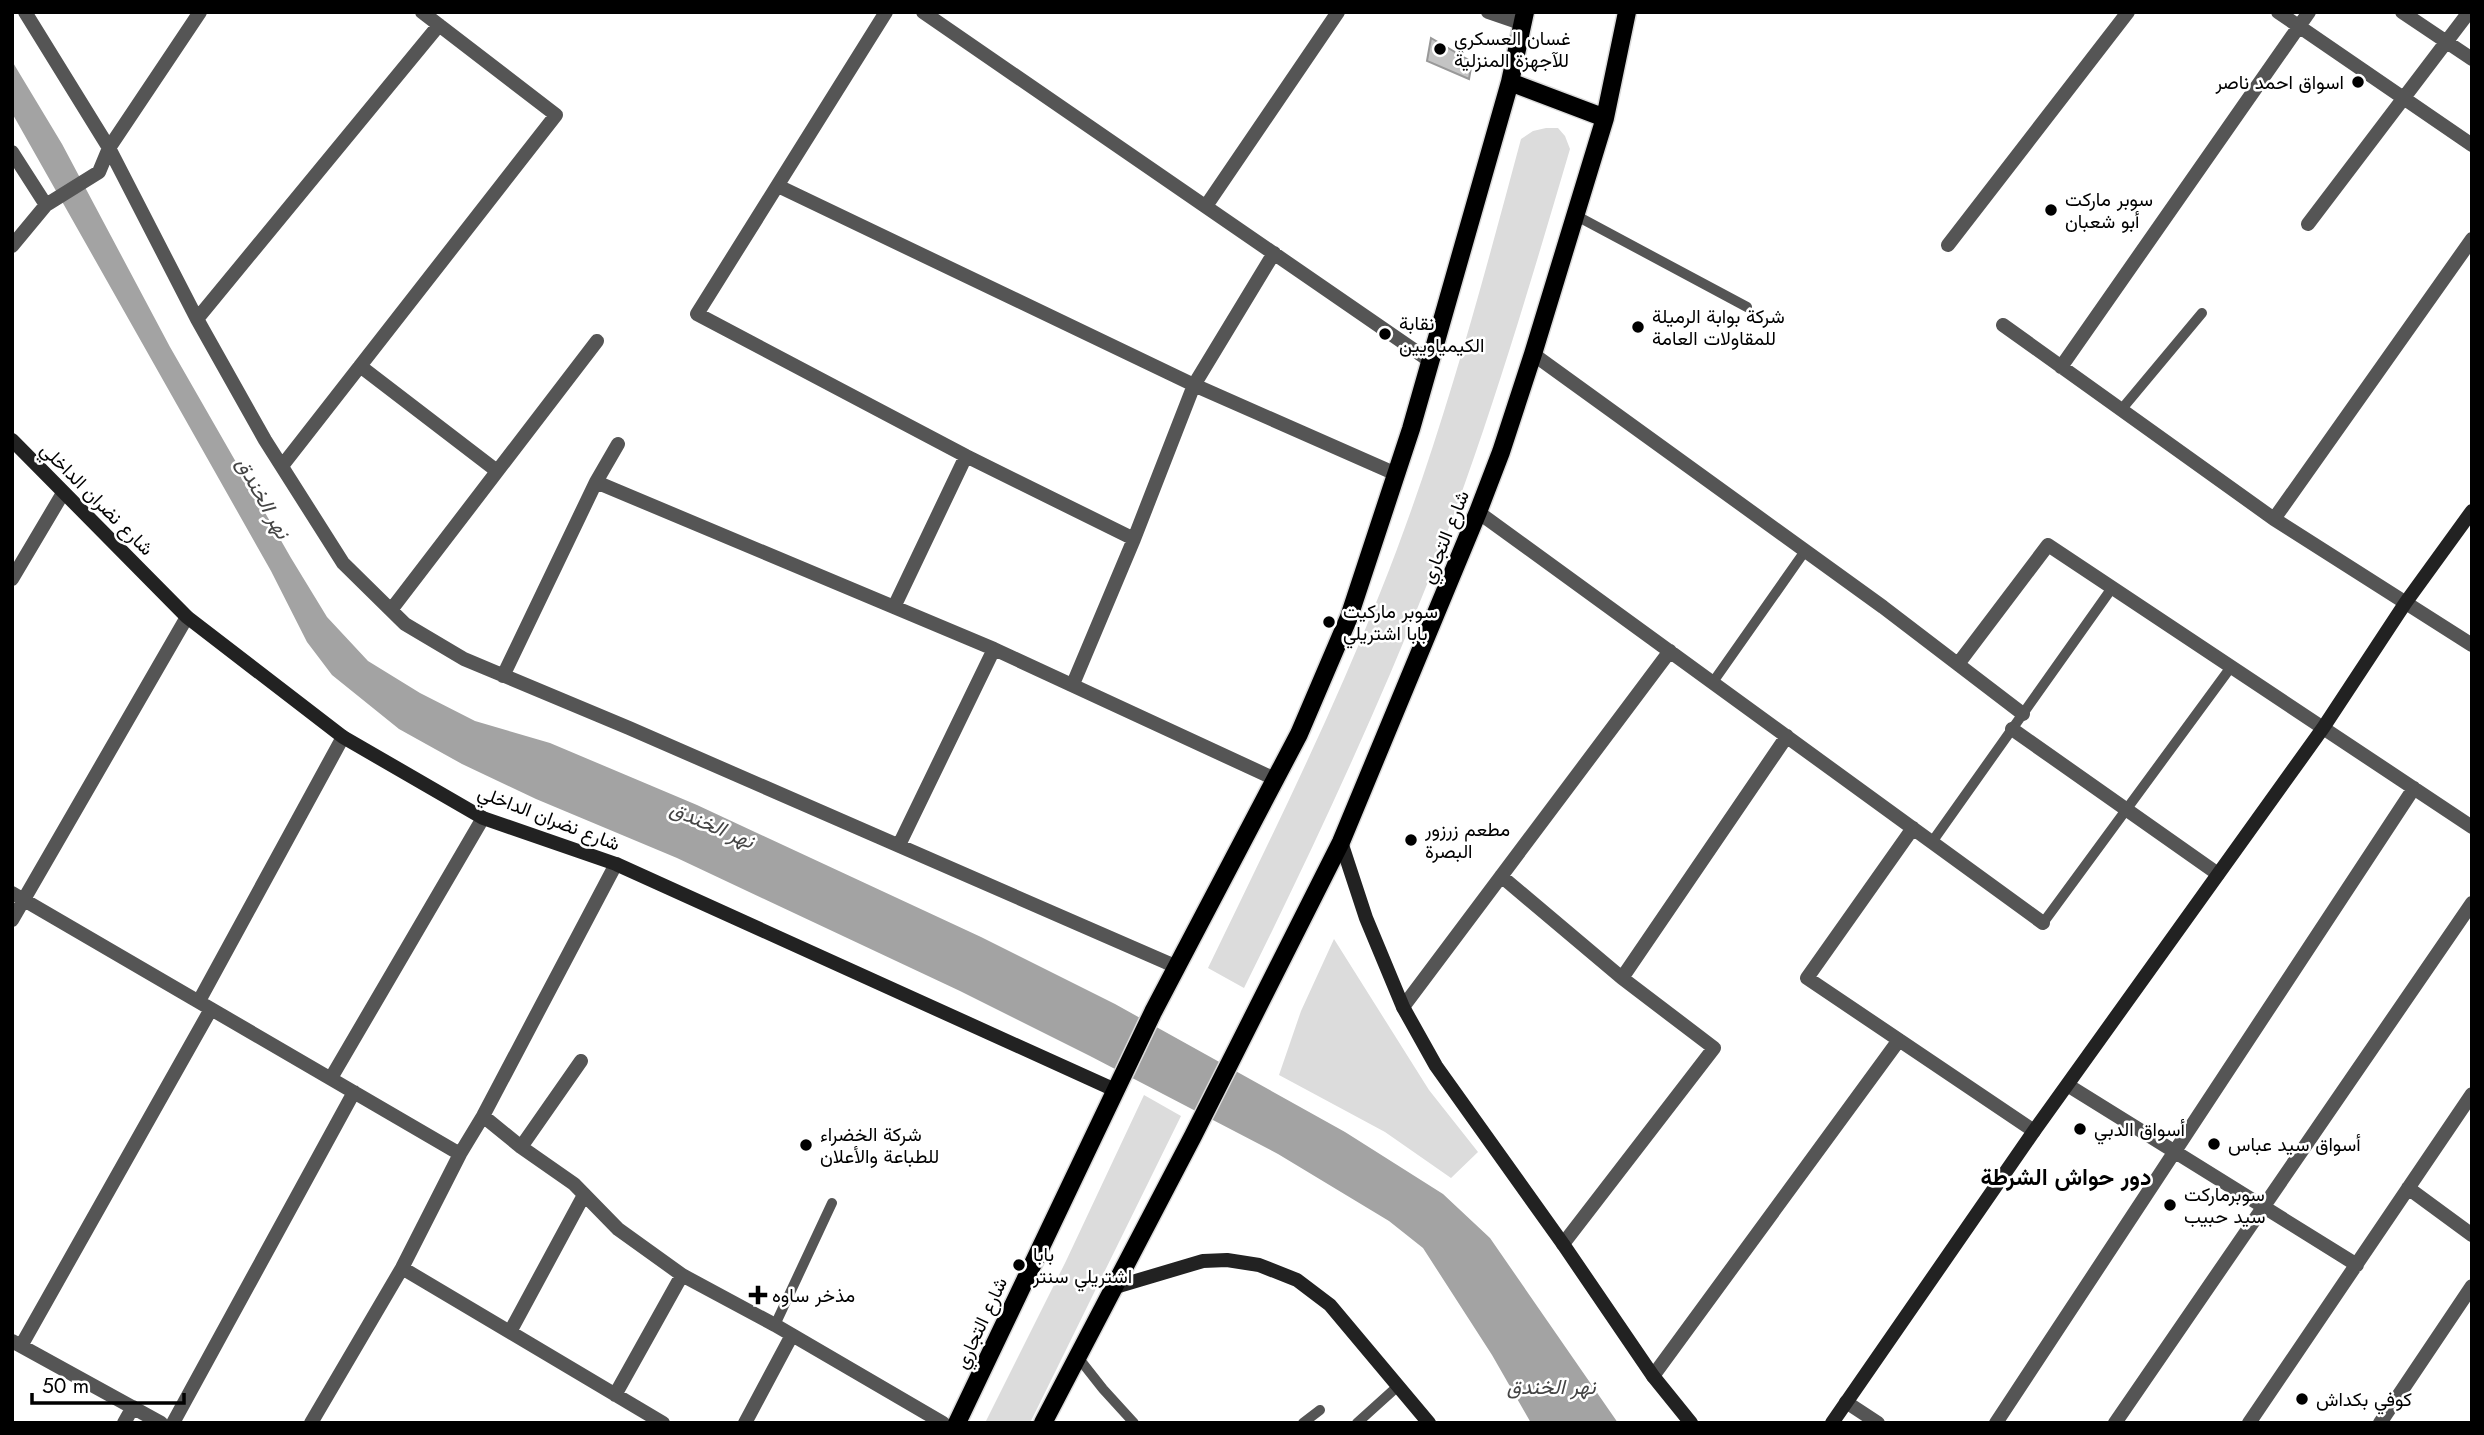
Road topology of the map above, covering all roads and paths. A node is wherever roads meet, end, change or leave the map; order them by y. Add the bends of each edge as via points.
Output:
1 (25, 12) edge
2 (200, 12) edge
3 (422, 12) edge
4 (886, 12) edge
5 (923, 12) edge
6 (1338, 12) edge
7 (1488, 12) edge
8 (1627, 12) edge
9 (2128, 12) edge
10 (2278, 12) edge
11 (2309, 12) edge
12 (2402, 12) edge
13 (2469, 12) edge
14 (1524, 18) edge
15 (439, 25) junction
16 (2299, 26) junction
17 (2447, 43) junction
18 (2472, 59) edge
19 (1510, 82) junction
20 (2405, 98) junction
21 (1605, 118) junction
22 (2472, 145) edge
23 (109, 148) junction
24 (12, 152) edge
25 (778, 186) junction
26 (46, 205) junction
27 (1206, 206) junction
28 (1575, 215) junction
29 (2308, 224) dead end
30 (2472, 239) edge
31 (1948, 245) dead end
32 (12, 246) edge
33 (1274, 253) junction
34 (1747, 307) dead end
35 (2202, 313) dead end
36 (197, 319) junction
37 (2003, 325) dead end
38 (597, 341) dead end
39 (1533, 354) junction
40 (1430, 361) junction
41 (359, 366) junction
42 (2060, 367) junction
43 (1194, 385) junction
44 (2121, 410) junction
45 (12, 440) edge
46 (618, 444) dead end
47 (966, 456) junction
48 (282, 466) junction
49 (497, 471) junction
50 (1396, 474) junction
51 (596, 482) junction
52 (63, 493) junction
53 (2472, 511) edge
54 (1478, 512) junction
55 (2274, 519) junction
56 (1134, 539) junction
57 (1805, 551) junction
58 (12, 579) edge
59 (2112, 588) junction
60 (2406, 602) junction
61 (894, 607) junction
62 (391, 610) junction
63 (187, 617) junction
64 (2472, 645) edge
65 (994, 649) junction
66 (1670, 651) junction
67 (1958, 664) junction
68 (2231, 667) junction
69 (503, 676) junction
70 (1713, 682) junction
71 (1073, 684) junction
72 (2023, 714) junction
73 (2323, 728) junction
74 (2012, 729) junction
75 (1787, 736) junction
76 (343, 737) junction
77 (1275, 779) junction
78 (2414, 789) junction
79 (2126, 811) junction
80 (483, 818) junction
81 (2472, 827) edge
82 (1913, 828) junction
83 (1341, 842) junction
84 (1932, 842) junction
85 (899, 845) junction
86 (616, 864) junction
87 (2218, 874) junction
88 (1501, 876) junction
89 (18, 896) edge
90 (2472, 903) edge
91 (12, 920) edge
92 (2043, 923) joint
93 (1177, 967) junction
94 (1622, 978) junction
95 (205, 1005) junction
96 (1403, 1007) junction
97 (1899, 1040) junction
98 (581, 1061) dead end
99 (331, 1078) junction
100 (2069, 1086) junction
101 (1115, 1090) junction
102 (354, 1092) junction
103 (2472, 1094) edge
104 (483, 1116) junction
105 (2034, 1131) junction
106 (521, 1147) junction
107 (2175, 1152) junction
108 (460, 1154) junction
109 (2408, 1188) junction
110 (584, 1195) junction
111 (832, 1203) dead end
112 (2263, 1206) junction
113 (2472, 1235) edge
114 (1563, 1244) junction
115 (2357, 1265) junction
116 (402, 1268) junction
117 (682, 1275) junction
118 (2472, 1286) edge
119 (1112, 1288) junction
120 (775, 1325) junction
121 (510, 1332) junction
122 (792, 1335) junction
123 (17, 1343) edge
124 (1077, 1356) junction
125 (1653, 1376) junction
126 (1398, 1386) junction
127 (615, 1395) junction
128 (1846, 1402) junction
129 (133, 1407) junction
130 (1320, 1410) dead end
131 (1045, 1422) edge
132 (2250, 1422) edge
133 (124, 1423) edge
134 (162, 1423) edge
135 (173, 1423) edge
136 (311, 1423) edge
137 (663, 1423) edge
138 (745, 1423) edge
139 (943, 1423) edge
140 (957, 1423) edge
141 (1134, 1423) edge
142 (1303, 1423) edge
143 (1357, 1423) edge
144 (1429, 1423) edge
145 (1690, 1423) edge
146 (1832, 1423) edge
147 (1878, 1423) edge
148 (1996, 1423) edge
149 (2115, 1423) edge
150 (2379, 1423) edge

1 - 23 street
2 - 23 street
3 - 15 street
4 - 25 street
5 - 27 street
6 - 27 street
7 - 14 street
8 - 21 main road, شارع التجاري
9 - 31 street
10 - 16 street
11 - 16 street
12 - 17 street
13 - 17 street
14 - 19 main road
15 - 36 street
15 - 41 street via 556,115
16 - 20 street
16 - 42 street
17 - 18 street
17 - 20 street
19 - 21 main road
19 - 40 main road
20 - 22 street
20 - 29 street
21 - 28 main road, شارع التجاري
23 - 26 street via 99,172
23 - 36 street
24 - 26 street
25 - 43 street
25 - 47 street via 697,314
26 - 32 street
27 - 33 street
28 - 34 lane
28 - 39 main road, شارع التجاري
30 - 55 street
33 - 40 street
33 - 43 street
35 - 44 lane
36 - 48 street
37 - 42 street
38 - 49 street
39 - 54 main road, شارع التجاري
39 - 57 street
40 - 50 main road
41 - 48 street
41 - 49 street
42 - 44 street
43 - 50 street
43 - 56 street
44 - 55 street
45 - 52 street, شارع نضران الداخلي
46 - 51 street
47 - 56 street
47 - 61 street
48 - 62 street via 343,563
49 - 62 street
50 - 77 main road via 1349,617
51 - 61 street
51 - 69 street
52 - 58 street
52 - 63 street, شارع نضران الداخلي
53 - 60 street
54 - 66 street
54 - 83 main road, شارع التجاري
55 - 60 street
56 - 71 street
57 - 67 street
57 - 70 lane
59 - 67 street via 2048,545
59 - 68 street
59 - 72 lane
60 - 64 street
60 - 73 street
61 - 65 street
62 - 69 street via 405,624 464,659
63 - 76 street, شارع نضران الداخلي
63 - 89 street
65 - 71 street
65 - 85 street
66 - 70 street
66 - 88 street
67 - 72 street
68 - 73 street
68 - 79 lane
69 - 85 street
70 - 75 street
71 - 77 street
72 - 74 lane
73 - 78 street
73 - 87 street
74 - 79 street
74 - 84 lane
75 - 82 street
75 - 94 street
76 - 80 street, شارع نضران الداخلي
76 - 95 street
77 - 93 main road
78 - 81 street
78 - 107 street
79 - 87 street
79 - 92 lane
80 - 86 street, شارع نضران الداخلي
80 - 99 street
82 - 84 street
82 - 97 street via 1807,978
83 - 96 street
83 - 119 main road, شارع التجاري
84 - 92 street
85 - 93 street
86 - 101 street, شارع نضران الداخلي
86 - 104 street
87 - 100 street
88 - 94 street
88 - 96 street
89 - 91 street
89 - 95 street
90 - 112 street
93 - 101 main road, شارع التجاري
94 - 114 street via 1714,1048
95 - 99 street
95 - 123 street
96 - 114 street via 1436,1066
97 - 105 street
97 - 125 street
98 - 106 street
99 - 102 street
100 - 105 street
100 - 107 street
101 - 140 main road, شارع التجاري
102 - 108 street
102 - 135 street
103 - 109 street
104 - 106 street
104 - 108 street
105 - 128 street
106 - 110 street
107 - 112 street
107 - 148 street
108 - 116 street
109 - 113 street
109 - 115 street
110 - 117 street via 618,1229
110 - 121 street
111 - 120 lane
112 - 115 street
112 - 149 street
114 - 125 street
115 - 132 street
116 - 121 street
116 - 136 street
117 - 120 street
117 - 127 street
118 - 150 street
119 - 124 main road
119 - 126 street via 1203,1261 1259,1265 1297,1280 1330,1305
120 - 122 street
121 - 127 street
122 - 138 street
122 - 139 street
123 - 129 street
124 - 131 main road
124 - 141 lane
125 - 145 street
126 - 143 lane
126 - 144 street
127 - 137 street
128 - 146 street
128 - 147 street
129 - 133 street
129 - 134 street
130 - 142 lane

